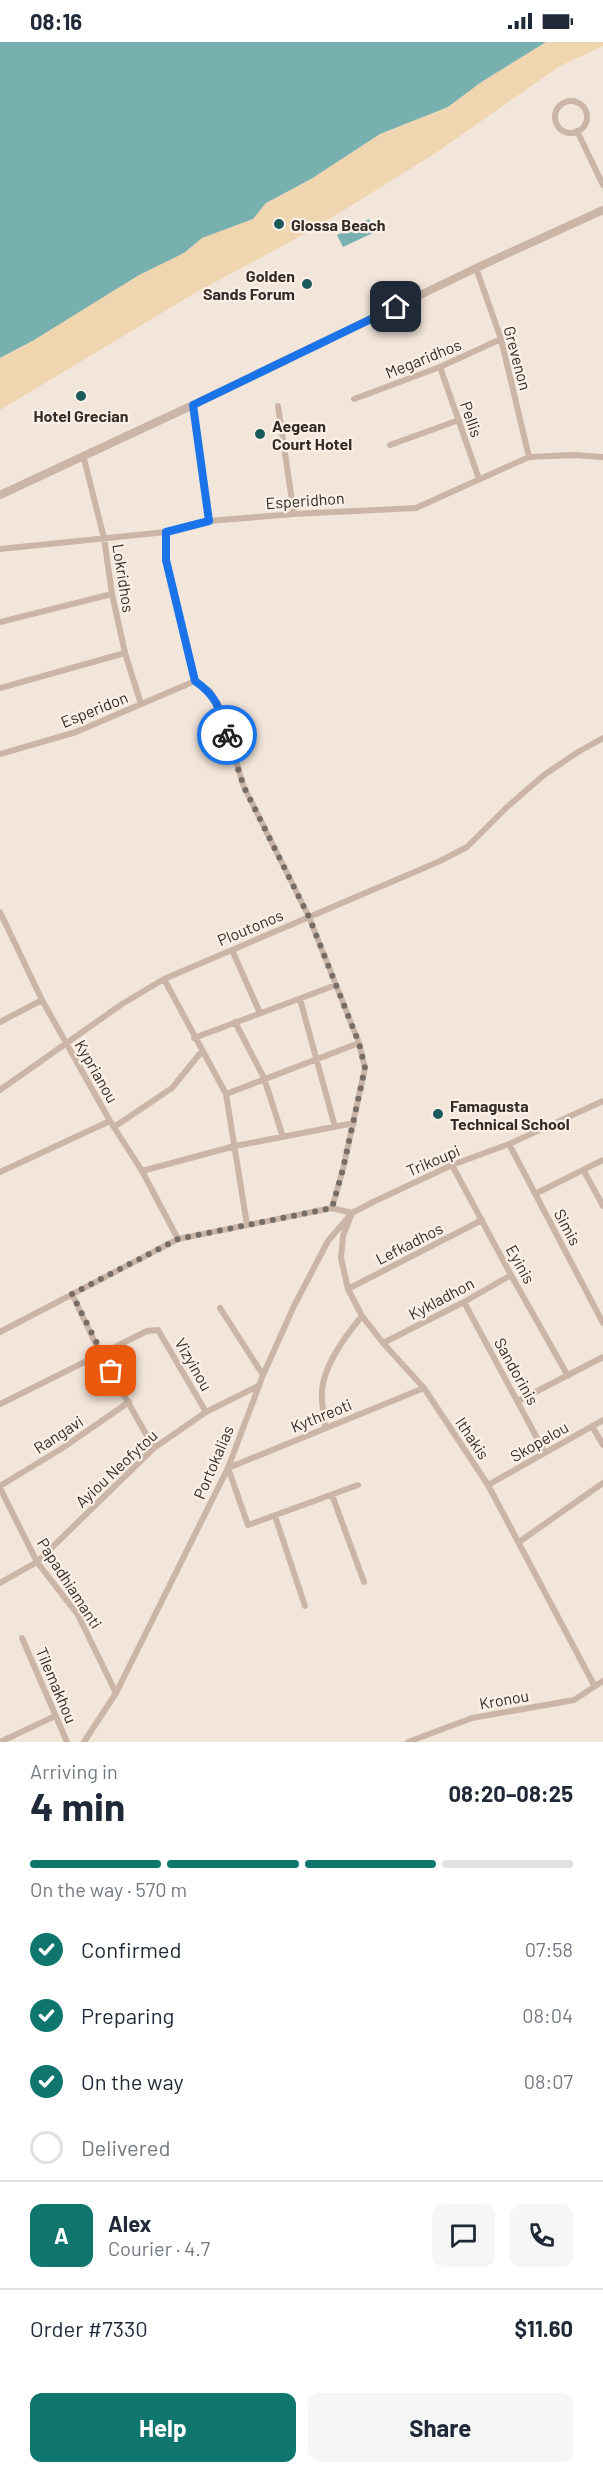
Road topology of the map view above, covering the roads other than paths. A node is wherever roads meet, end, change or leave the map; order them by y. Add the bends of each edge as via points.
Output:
1 (577, 131) junction
2 (603, 185) edge
3 (603, 210) edge
4 (476, 268) junction
5 (501, 339) junction
6 (440, 367) junction
7 (354, 399) dead end
8 (193, 405) junction
9 (278, 406) dead end
10 (459, 420) junction
11 (390, 445) dead end
12 (83, 455) junction
13 (530, 457) junction
14 (603, 457) edge
15 (479, 479) junction
16 (0, 495) edge
17 (294, 514) junction
18 (209, 521) junction
19 (166, 532) junction
20 (104, 538) junction
21 (0, 549) edge
22 (112, 594) junction
23 (0, 622) edge
24 (125, 653) junction
25 (195, 681) junction
26 (0, 688) edge
27 (141, 704) junction
28 (603, 738) edge
29 (0, 754) edge
30 (0, 912) edge
31 (309, 917) junction
32 (232, 950) junction
33 (164, 979) junction
34 (336, 985) junction
35 (42, 999) junction
36 (300, 999) junction
37 (260, 1013) junction
38 (0, 1022) edge
39 (236, 1022) junction
40 (194, 1038) junction
41 (359, 1043) junction
42 (66, 1045) junction
43 (202, 1051) junction
44 (317, 1059) junction
45 (264, 1078) junction
46 (0, 1090) edge
47 (226, 1094) junction
48 (603, 1101) edge
49 (354, 1122) junction
50 (112, 1124) junction
51 (335, 1127) junction
52 (283, 1137) junction
53 (509, 1144) junction
54 (235, 1146) junction
55 (603, 1160) edge
56 (452, 1165) junction
57 (142, 1171) junction
58 (584, 1171) junction
59 (0, 1172) edge
60 (535, 1194) junction
61 (373, 1202) joint
62 (603, 1206) edge
63 (332, 1208) junction
64 (352, 1213) junction
65 (482, 1221) junction
66 (247, 1225) junction
67 (178, 1239) junction
68 (511, 1275) junction
69 (348, 1289) junction
70 (72, 1294) junction
71 (464, 1302) junction
72 (220, 1308) dead end
73 (362, 1316) junction
74 (603, 1323) edge
75 (0, 1331) edge
76 (383, 1343) junction
77 (101, 1355) junction
78 (603, 1357) edge
79 (262, 1376) junction
80 (568, 1376) junction
81 (259, 1386) junction
82 (424, 1388) junction
83 (518, 1401) junction
84 (129, 1402) junction
85 (0, 1404) edge
86 (206, 1412) junction
87 (603, 1420) edge
88 (592, 1426) junction
89 (325, 1427) junction
90 (603, 1445) edge
91 (154, 1448) junction
92 (545, 1453) junction
93 (228, 1468) junction
94 (603, 1484) edge
95 (358, 1485) dead end
96 (489, 1485) junction
97 (0, 1487) edge
98 (332, 1495) junction
99 (275, 1516) junction
100 (519, 1542) junction
101 (37, 1562) junction
102 (364, 1582) dead end
103 (0, 1583) edge
104 (305, 1606) dead end
105 (22, 1638) dead end
106 (603, 1681) edge
107 (594, 1685) junction
108 (116, 1693) junction
109 (55, 1716) junction
110 (0, 1742) edge
111 (67, 1742) edge
112 (84, 1742) edge
113 (408, 1742) edge

1 - 1 street via 567,132 556,122 558,107 567,101 577,102 585,109 586,119
1 - 2 street
3 - 4 street
4 - 5 street, Grevenon
4 - 8 street
5 - 6 street, Megaridhos
5 - 13 street, Grevenon
6 - 7 street, Megaridhos
6 - 10 street, Pellis
8 - 12 street
8 - 18 street
9 - 17 street
10 - 11 street
10 - 15 street, Pellis
12 - 16 street
12 - 20 street, Lokridhos
13 - 14 street, Esperidhon
13 - 15 street, Esperidhon
15 - 17 street, Esperidhon via 416,508
17 - 18 street, Esperidhon
18 - 19 street, Esperidhon
19 - 20 street, Esperidhon
19 - 25 street via 166,560
20 - 21 street, Esperidhon
20 - 22 street, Lokridhos
22 - 23 street
22 - 24 street, Lokridhos
24 - 26 street
24 - 27 street, Lokridhos
25 - 27 street, Esperidon
25 - 31 street via 210,691 220,709 244,787
27 - 29 street, Esperidon via 76,732
28 - 31 street, Ploutonos via 544,775 467,847
30 - 35 street, Kyprianou
31 - 32 street, Ploutonos
31 - 34 street
32 - 33 street, Ploutonos
32 - 37 street
33 - 40 street
33 - 42 street, Ploutonos
34 - 36 street
34 - 41 street
35 - 38 street
35 - 42 street, Kyprianou
36 - 37 street
36 - 44 street
37 - 39 street
39 - 40 street
39 - 45 street
40 - 43 street
41 - 44 street
41 - 49 street via 365,1068
42 - 46 street, Ploutonos
42 - 50 street, Kyprianou
43 - 47 street
43 - 50 street via 172,1088
44 - 45 street
44 - 51 street
45 - 47 street
45 - 52 street
47 - 54 street
48 - 53 street, Trikoupi
49 - 51 street
49 - 63 street
50 - 57 street, Kyprianou
50 - 59 street
51 - 52 street
52 - 54 street
53 - 56 street, Trikoupi
53 - 60 street, Simis
54 - 57 street
54 - 66 street
55 - 58 street
56 - 61 street, Trikoupi
56 - 65 street, Eyinis
57 - 67 street, Kyprianou
58 - 60 street
58 - 62 street
60 - 74 street, Simis
61 - 64 street, Portokalias
63 - 64 street
63 - 66 street
64 - 69 street, Ithakis via 343,1236 341,1258
64 - 79 street, Portokalias via 328,1241
65 - 68 street, Eyinis
65 - 69 street, Lefkadhos
66 - 67 street
67 - 70 street
68 - 71 street, Kykladhon
68 - 80 street, Eyinis
69 - 73 street, Ithakis
70 - 75 street
70 - 77 street
71 - 76 street, Kykladhon
71 - 83 street, Sandorinis
72 - 79 street
73 - 76 street, Ithakis
73 - 89 street via 347,1333 322,1388
76 - 82 street, Ithakis
77 - 84 street
77 - 85 street
77 - 86 street, Vizyinou via 147,1331 158,1330
78 - 80 street
79 - 81 street, Portokalias
80 - 83 street
81 - 86 street, Ayiou Neofytou
81 - 93 street, Portokalias
82 - 89 street, Kythreoti
82 - 96 street, Ithakis
83 - 92 street, Sandorinis
84 - 91 street
84 - 97 street, Rangavi
86 - 91 street, Ayiou Neofytou
87 - 88 street, Skopelou
88 - 90 street
88 - 92 street, Skopelou
89 - 93 street, Kythreoti
91 - 101 street, Ayiou Neofytou
92 - 96 street, Skopelou
93 - 99 street via 248,1525
93 - 108 street, Portokalias
94 - 100 street
95 - 98 street
96 - 100 street, Ithakis
97 - 101 street, Papadhiamanti
98 - 99 street
98 - 102 street
99 - 104 street
100 - 107 street, Ithakis
101 - 103 street, Ayiou Neofytou
101 - 108 street, Papadhiamanti via 78,1615
105 - 109 street, Tilemakhou
106 - 107 street, Kronou
107 - 113 street, Kronou via 574,1700 471,1718
108 - 112 street, Portokalias
109 - 110 street
109 - 111 street, Tilemakhou

